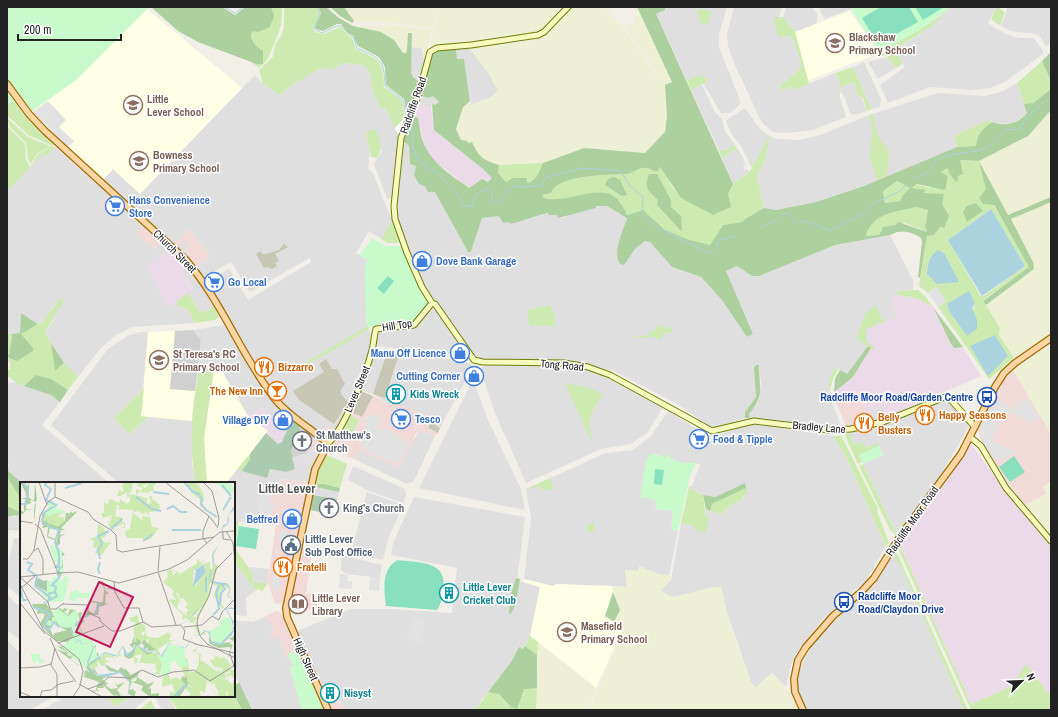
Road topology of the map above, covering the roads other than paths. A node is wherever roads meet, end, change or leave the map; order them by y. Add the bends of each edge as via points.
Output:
1 (568, 7) edge
2 (7, 84) edge
3 (432, 303) junction
4 (376, 329) joint
5 (1051, 338) edge
6 (976, 425) junction
7 (729, 427) joint
8 (970, 437) junction
9 (327, 444) junction
10 (1051, 541) edge
11 (328, 710) edge
12 (804, 710) edge

1 - 3 street, Radcliffe Road via 538,35 471,46 433,49 430,52 419,93 401,138 394,197 395,219 416,274
2 - 9 main road, Church Street via 45,131 185,259 203,281 276,401
3 - 4 street, Hill Top via 414,325
3 - 7 street, Tong Road via 474,360 564,363 588,367 631,386 708,430 714,432
4 - 9 street, Lever Street via 359,389 337,432
5 - 6 main road, Radcliffe Moor Road via 1004,373 994,387
6 - 7 street, Bradley Lane via 945,397 883,422 852,429 829,430 754,421
6 - 8 main road, Radcliffe Moor Road
8 - 10 street via 981,446 1006,488
8 - 12 main road, Radcliffe Moor Road via 955,463 866,587 833,616 802,653 796,665 794,686
9 - 11 main road, High Street via 316,469 286,608 290,624

